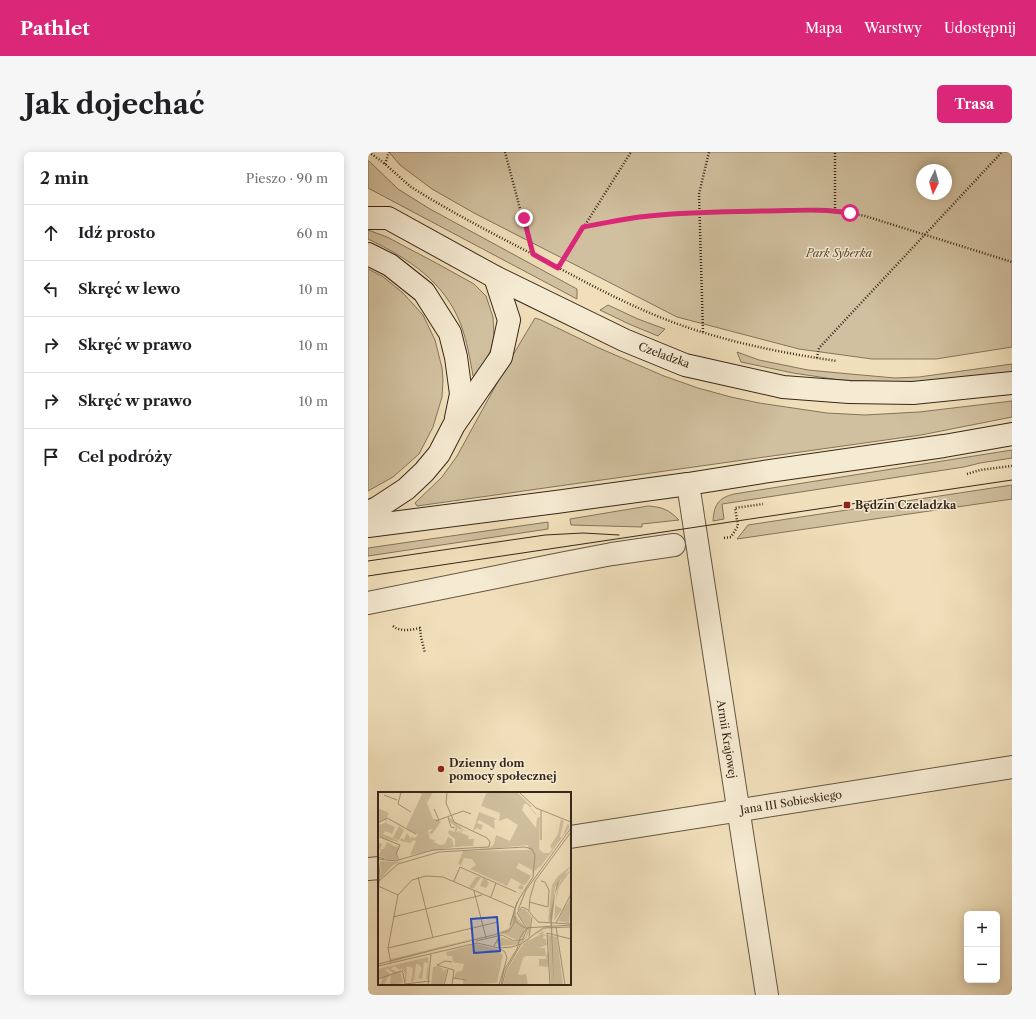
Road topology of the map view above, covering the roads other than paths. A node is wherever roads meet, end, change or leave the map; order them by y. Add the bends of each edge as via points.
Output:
1 (368, 218) edge
2 (368, 254) edge
3 (495, 277) junction
4 (1012, 383) edge
5 (454, 426) junction
6 (1012, 434) edge
7 (688, 484) junction
8 (368, 512) edge
9 (368, 526) edge
10 (674, 545) dead end
11 (368, 603) edge
12 (1012, 767) edge
13 (739, 811) junction
14 (571, 838) edge
15 (378, 868) edge
16 (368, 869) edge
17 (767, 995) edge

1 - 3 main road, Czeladzka via 388,218
2 - 5 main road via 390,265 424,292 450,333 461,394
3 - 4 main road, Czeladzka via 624,340 685,365 783,387 914,393
3 - 5 main road via 509,320 501,356
5 - 8 main road via 439,454 424,472 406,489
6 - 7 main road
7 - 9 main road
7 - 13 main road, Armii Krajowej
10 - 11 main road via 612,554
12 - 13 main road, Jana III Sobieskiego
13 - 14 main road, Jana III Sobieskiego
13 - 17 main road, Armii Krajowej
15 - 16 main road

